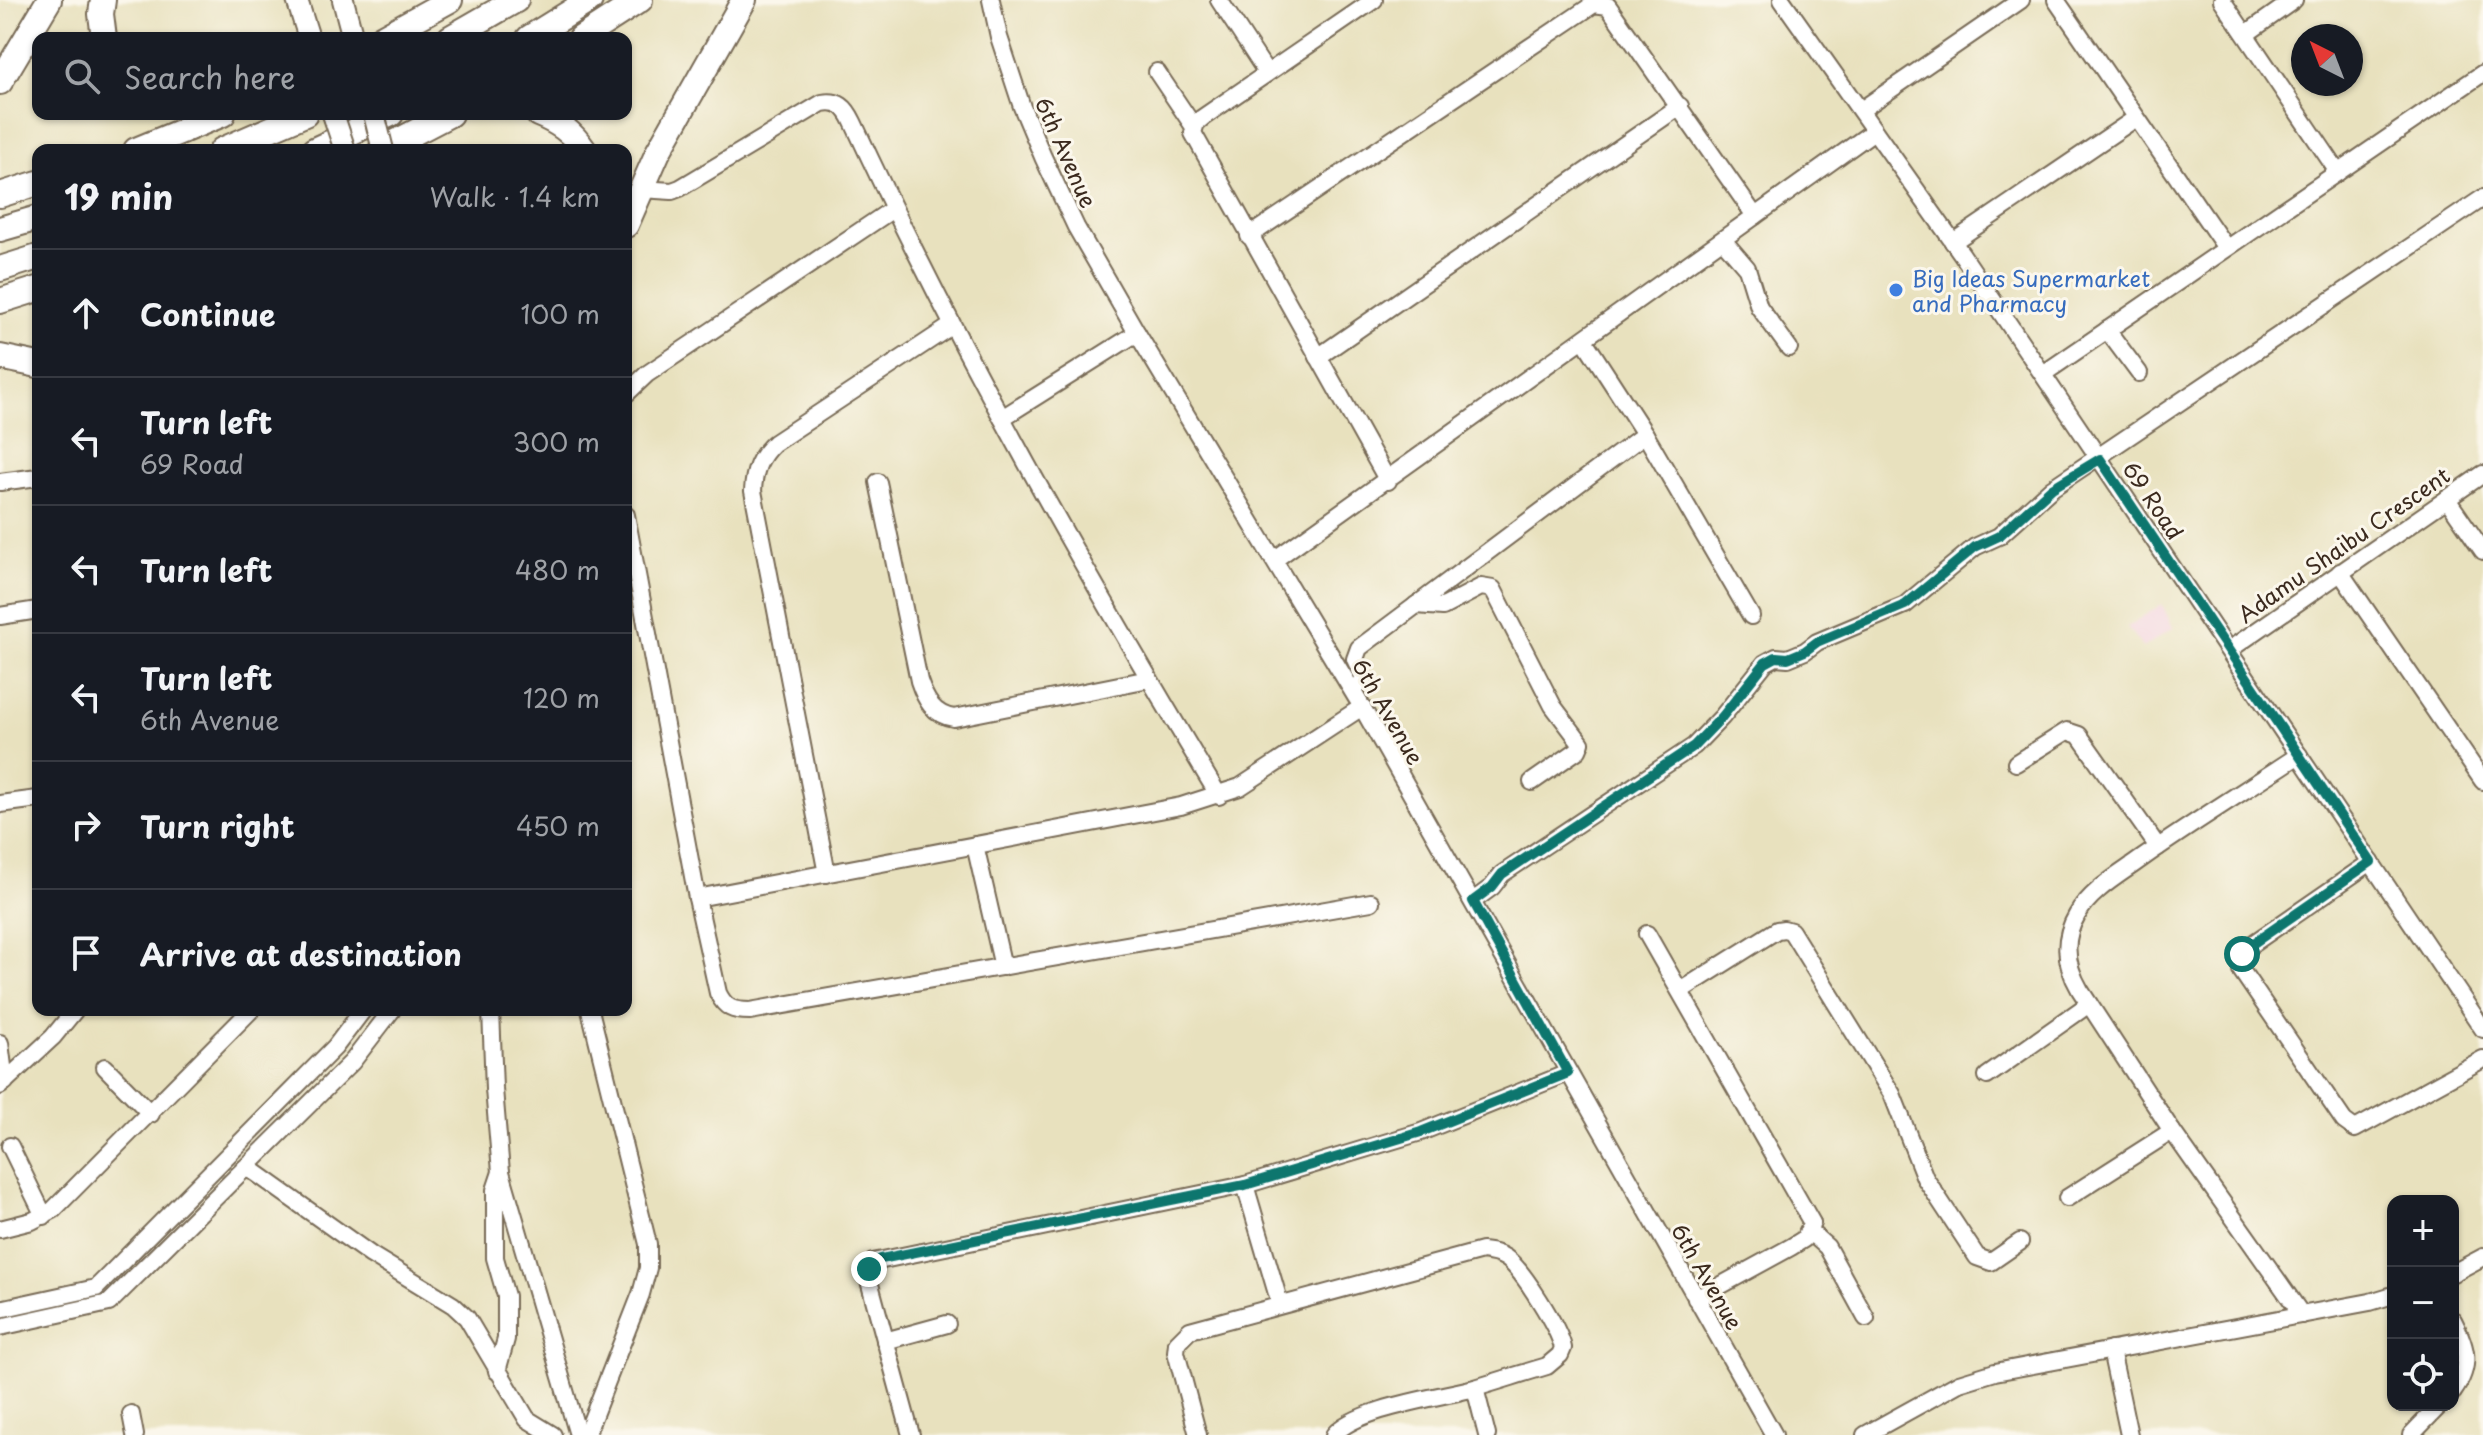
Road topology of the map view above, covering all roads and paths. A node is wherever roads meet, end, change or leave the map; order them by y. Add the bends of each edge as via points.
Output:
1 (49, 0) edge
2 (103, 0) edge
3 (297, 0) edge
4 (343, 0) edge
5 (450, 0) edge
6 (516, 0) edge
7 (590, 0) edge
8 (640, 0) edge
9 (744, 0) edge
10 (991, 0) edge
11 (1219, 0) edge
12 (1374, 0) edge
13 (1782, 0) edge
14 (2021, 0) edge
15 (2056, 0) edge
16 (2222, 0) edge
17 (2294, 0) edge
18 (103, 32) edge
19 (307, 32) edge
20 (351, 32) edge
21 (392, 32) edge
22 (460, 32) edge
23 (539, 32) edge
24 (590, 32) edge
25 (2246, 34) junction
26 (1157, 72) dead end
27 (1267, 73) junction
28 (2483, 73) edge
29 (0, 82) edge
30 (1680, 106) junction
31 (1861, 110) junction
32 (2136, 118) junction
33 (208, 120) edge
34 (291, 120) edge
35 (335, 120) edge
36 (375, 120) edge
37 (378, 120) edge
38 (441, 120) edge
39 (552, 120) edge
40 (1194, 127) junction
41 (1874, 131) junction
42 (150, 144) edge
43 (236, 144) edge
44 (327, 144) edge
45 (343, 144) edge
46 (381, 144) edge
47 (394, 144) edge
48 (580, 144) edge
49 (2338, 172) junction
50 (32, 185) edge
51 (641, 189) junction
52 (0, 195) edge
53 (2483, 198) edge
54 (893, 209) junction
55 (632, 211) edge
56 (1755, 216) junction
57 (32, 220) edge
58 (0, 229) edge
59 (1249, 236) junction
60 (1723, 240) junction
61 (1953, 242) junction
62 (2226, 248) junction
63 (32, 259) edge
64 (0, 269) edge
65 (32, 291) edge
66 (0, 301) edge
67 (951, 326) junction
68 (2107, 330) junction
69 (1137, 333) junction
70 (1584, 340) junction
71 (1789, 348) dead end
72 (0, 357) edge
73 (1318, 357) junction
74 (32, 364) edge
75 (2139, 373) dead end
76 (2043, 374) junction
77 (632, 388) edge
78 (1002, 418) junction
79 (1645, 434) junction
80 (2100, 459) junction
81 (2483, 474) edge
82 (32, 478) edge
83 (1388, 481) junction
84 (0, 482) edge
85 (878, 482) dead end
86 (2447, 499) junction
87 (632, 547) edge
88 (2483, 551) edge
89 (1274, 560) junction
90 (2340, 572) junction
91 (1416, 605) junction
92 (32, 611) edge
93 (0, 616) edge
94 (1751, 616) dead end
95 (2229, 650) junction
96 (1149, 679) junction
97 (1352, 689) junction
98 (1362, 707) junction
99 (2299, 755) junction
100 (2016, 763) dead end
101 (2483, 781) edge
102 (1532, 782) dead end
103 (1219, 796) junction
104 (32, 800) edge
105 (0, 804) edge
106 (975, 845) junction
107 (2158, 847) junction
108 (2371, 862) junction
109 (827, 874) junction
110 (697, 898) junction
111 (1473, 901) junction
112 (1371, 902) dead end
113 (1647, 934) dead end
114 (1003, 967) junction
115 (1680, 991) junction
116 (2089, 1004) junction
117 (70, 1016) edge
118 (241, 1016) edge
119 (358, 1016) edge
120 (387, 1016) edge
121 (491, 1016) edge
122 (591, 1016) edge
123 (2483, 1029) edge
124 (0, 1043) edge
125 (2483, 1059) edge
126 (105, 1067) dead end
127 (1568, 1073) junction
128 (1987, 1076) dead end
129 (3, 1084) edge
130 (151, 1114) junction
131 (2172, 1131) junction
132 (10, 1146) dead end
133 (245, 1168) junction
134 (501, 1172) junction
135 (1245, 1185) junction
136 (2067, 1198) dead end
137 (44, 1216) junction
138 (0, 1229) edge
139 (1809, 1231) junction
140 (2020, 1242) dead end
141 (2483, 1257) edge
142 (2459, 1270) edge
143 (2387, 1296) edge
144 (1696, 1299) junction
145 (1280, 1304) junction
146 (0, 1309) edge
147 (2302, 1315) junction
148 (1866, 1318) dead end
149 (947, 1324) dead end
150 (0, 1327) edge
151 (2459, 1332) edge
152 (885, 1341) junction
153 (2111, 1350) junction
154 (497, 1371) junction
155 (2459, 1380) edge
156 (1475, 1388) junction
157 (2434, 1411) edge
158 (131, 1414) dead end
159 (135, 1435) edge
160 (553, 1435) edge
161 (578, 1435) edge
162 (586, 1435) edge
163 (911, 1435) edge
164 (1198, 1435) edge
165 (1334, 1435) edge
166 (1487, 1435) edge
167 (1774, 1435) edge
168 (1865, 1435) edge
169 (2129, 1435) edge
170 (2411, 1435) edge

1 - 29 highway
2 - 18 highway
3 - 19 main road
4 - 20 main road
5 - 21 highway
6 - 22 highway
7 - 23 highway
8 - 24 highway
9 - 51 highway
10 - 69 street, 6th Avenue via 1008,67 1043,157
11 - 27 street
12 - 27 street
13 - 31 street, 69 Road
14 - 31 street
15 - 32 street
16 - 25 street
17 - 25 street
25 - 49 street
26 - 40 street
27 - 40 street
28 - 49 street
30 - 56 street
30 - 59 street via 1608,6 1594,4
30 - 73 street
31 - 41 street, 69 Road
32 - 61 street
32 - 62 street
33 - 42 highway
34 - 43 highway
35 - 45 main road, bridge
36 - 46 main road, bridge
37 - 44 highway
38 - 47 highway
39 - 48 highway
40 - 59 street via 1194,139
41 - 56 street
41 - 61 street, 69 Road
49 - 62 street
50 - 52 highway
51 - 54 street via 680,188 832,101 848,111
51 - 55 highway
53 - 80 street
54 - 67 street
54 - 77 street
56 - 60 street
57 - 58 highway
59 - 73 street
60 - 70 street
60 - 71 street via 1747,268 1759,307
61 - 76 street, 69 Road
62 - 68 street
63 - 64 highway
65 - 66 highway
67 - 78 street
67 - 109 street via 774,443 754,475
68 - 75 street
68 - 76 street
69 - 78 street
69 - 89 street, 6th Avenue
70 - 79 street
70 - 83 street
72 - 74 highway
73 - 83 street
76 - 80 street, 69 Road
78 - 96 street
79 - 91 street
79 - 94 street
80 - 95 street, 69 Road
80 - 111 street via 2052,488 1999,536 1975,547 1905,605 1805,651 1765,663 1694,746 1502,874
81 - 86 street, Adamu Shaibu Crescent
82 - 84 street
83 - 89 street
85 - 96 street via 919,681 938,712 954,718
86 - 88 street
86 - 90 street, Adamu Shaibu Crescent
87 - 110 street
89 - 97 street, 6th Avenue
90 - 95 street, Adamu Shaibu Crescent
90 - 101 street
91 - 97 street via 1359,648 1355,659 1364,678
91 - 102 street via 1443,607 1481,587 1493,589 1553,706 1581,743
92 - 93 street
95 - 99 street, 69 Road
96 - 103 street
97 - 98 street, 6th Avenue
98 - 103 street
98 - 111 street, 6th Avenue
99 - 107 street
99 - 108 street, 69 Road
100 - 107 street via 2067,731 2079,735
103 - 106 street
104 - 105 street
106 - 109 street
106 - 114 street
107 - 116 street via 2098,891 2075,918 2067,941 2068,965
108 - 123 street, 69 Road
108 - 125 street via 2248,947 2241,970 2344,1121 2355,1129
109 - 110 street
110 - 114 street via 718,993 731,1010
111 - 127 street, 6th Avenue
112 - 114 street
113 - 115 street
115 - 139 street via 1812,1223
115 - 140 street via 1777,930 1791,931 1892,1094 1925,1178 1977,1257 1991,1262
116 - 128 street
116 - 131 street
117 - 129 street
118 - 130 street
119 - 146 street via 335,1047 96,1288
120 - 133 street via 352,1062
121 - 134 street
122 - 162 street via 648,1244 648,1268
124 - 129 street
126 - 130 street
127 - 135 street via 1421,1132
127 - 144 street, 6th Avenue
130 - 137 street
131 - 136 street
131 - 147 street
132 - 137 street
133 - 150 street via 109,1303
133 - 154 street via 453,1305 467,1318
134 - 154 street via 495,1190 495,1258 506,1296 506,1339
134 - 161 street
135 - 145 street
135 - 152 street via 873,1262 868,1277
137 - 138 street
139 - 144 street via 1791,1247
139 - 148 street via 1827,1247
141 - 142 street
143 - 147 street
144 - 167 street, 6th Avenue
145 - 156 street via 1471,1253 1494,1252 1508,1260 1537,1298 1563,1348 1547,1366
145 - 164 street via 1182,1335 1176,1352
147 - 153 street
149 - 152 street
151 - 155 street via 2466,1367
152 - 163 street
153 - 168 street via 1959,1383
153 - 169 street
154 - 160 street via 527,1419
156 - 165 street via 1370,1414 1343,1424
156 - 166 street
157 - 170 street
158 - 159 street

